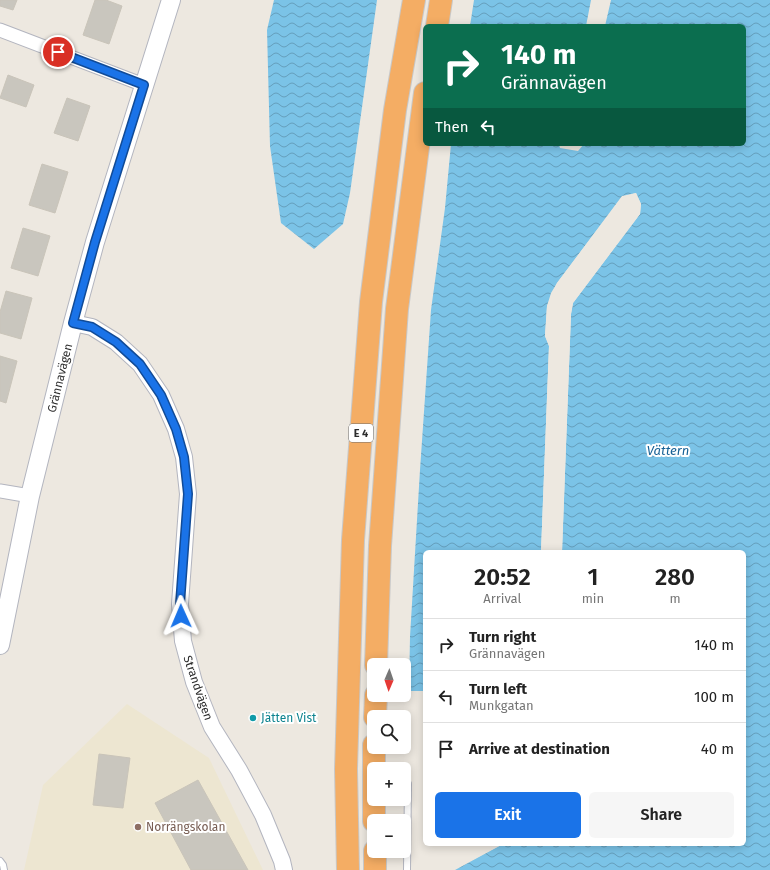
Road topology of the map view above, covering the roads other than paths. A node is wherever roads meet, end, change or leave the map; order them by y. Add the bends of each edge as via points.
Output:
1 (171, 0) edge
2 (414, 0) edge
3 (441, 0) edge
4 (437, 24) edge
5 (0, 30) edge
6 (144, 85) junction
7 (423, 108) edge
8 (73, 323) junction
9 (0, 491) edge
10 (30, 496) junction
11 (0, 645) edge
12 (376, 658) edge
13 (374, 754) edge
14 (407, 806) edge
15 (374, 814) edge
16 (375, 858) edge
17 (0, 861) edge
18 (4, 870) edge
19 (284, 870) edge
20 (348, 870) edge
21 (375, 870) edge
22 (406, 870) edge

1 - 6 main road, Grännavägen
2 - 20 highway, E 4 via 395,110 371,302 353,540 346,769
3 - 4 highway
5 - 6 street
6 - 8 main road, Grännavägen via 95,242
7 - 12 highway, E 4 via 397,309 380,546
8 - 10 main road, Grännavägen
8 - 19 street, Strandvägen via 92,327 116,342 140,364 161,395 176,429 184,457 188,494 180,604 183,641 194,682 212,727 263,815
9 - 10 street
10 - 11 main road, Grännavägen
13 - 15 highway
14 - 22 lane
16 - 21 highway
17 - 18 lane

